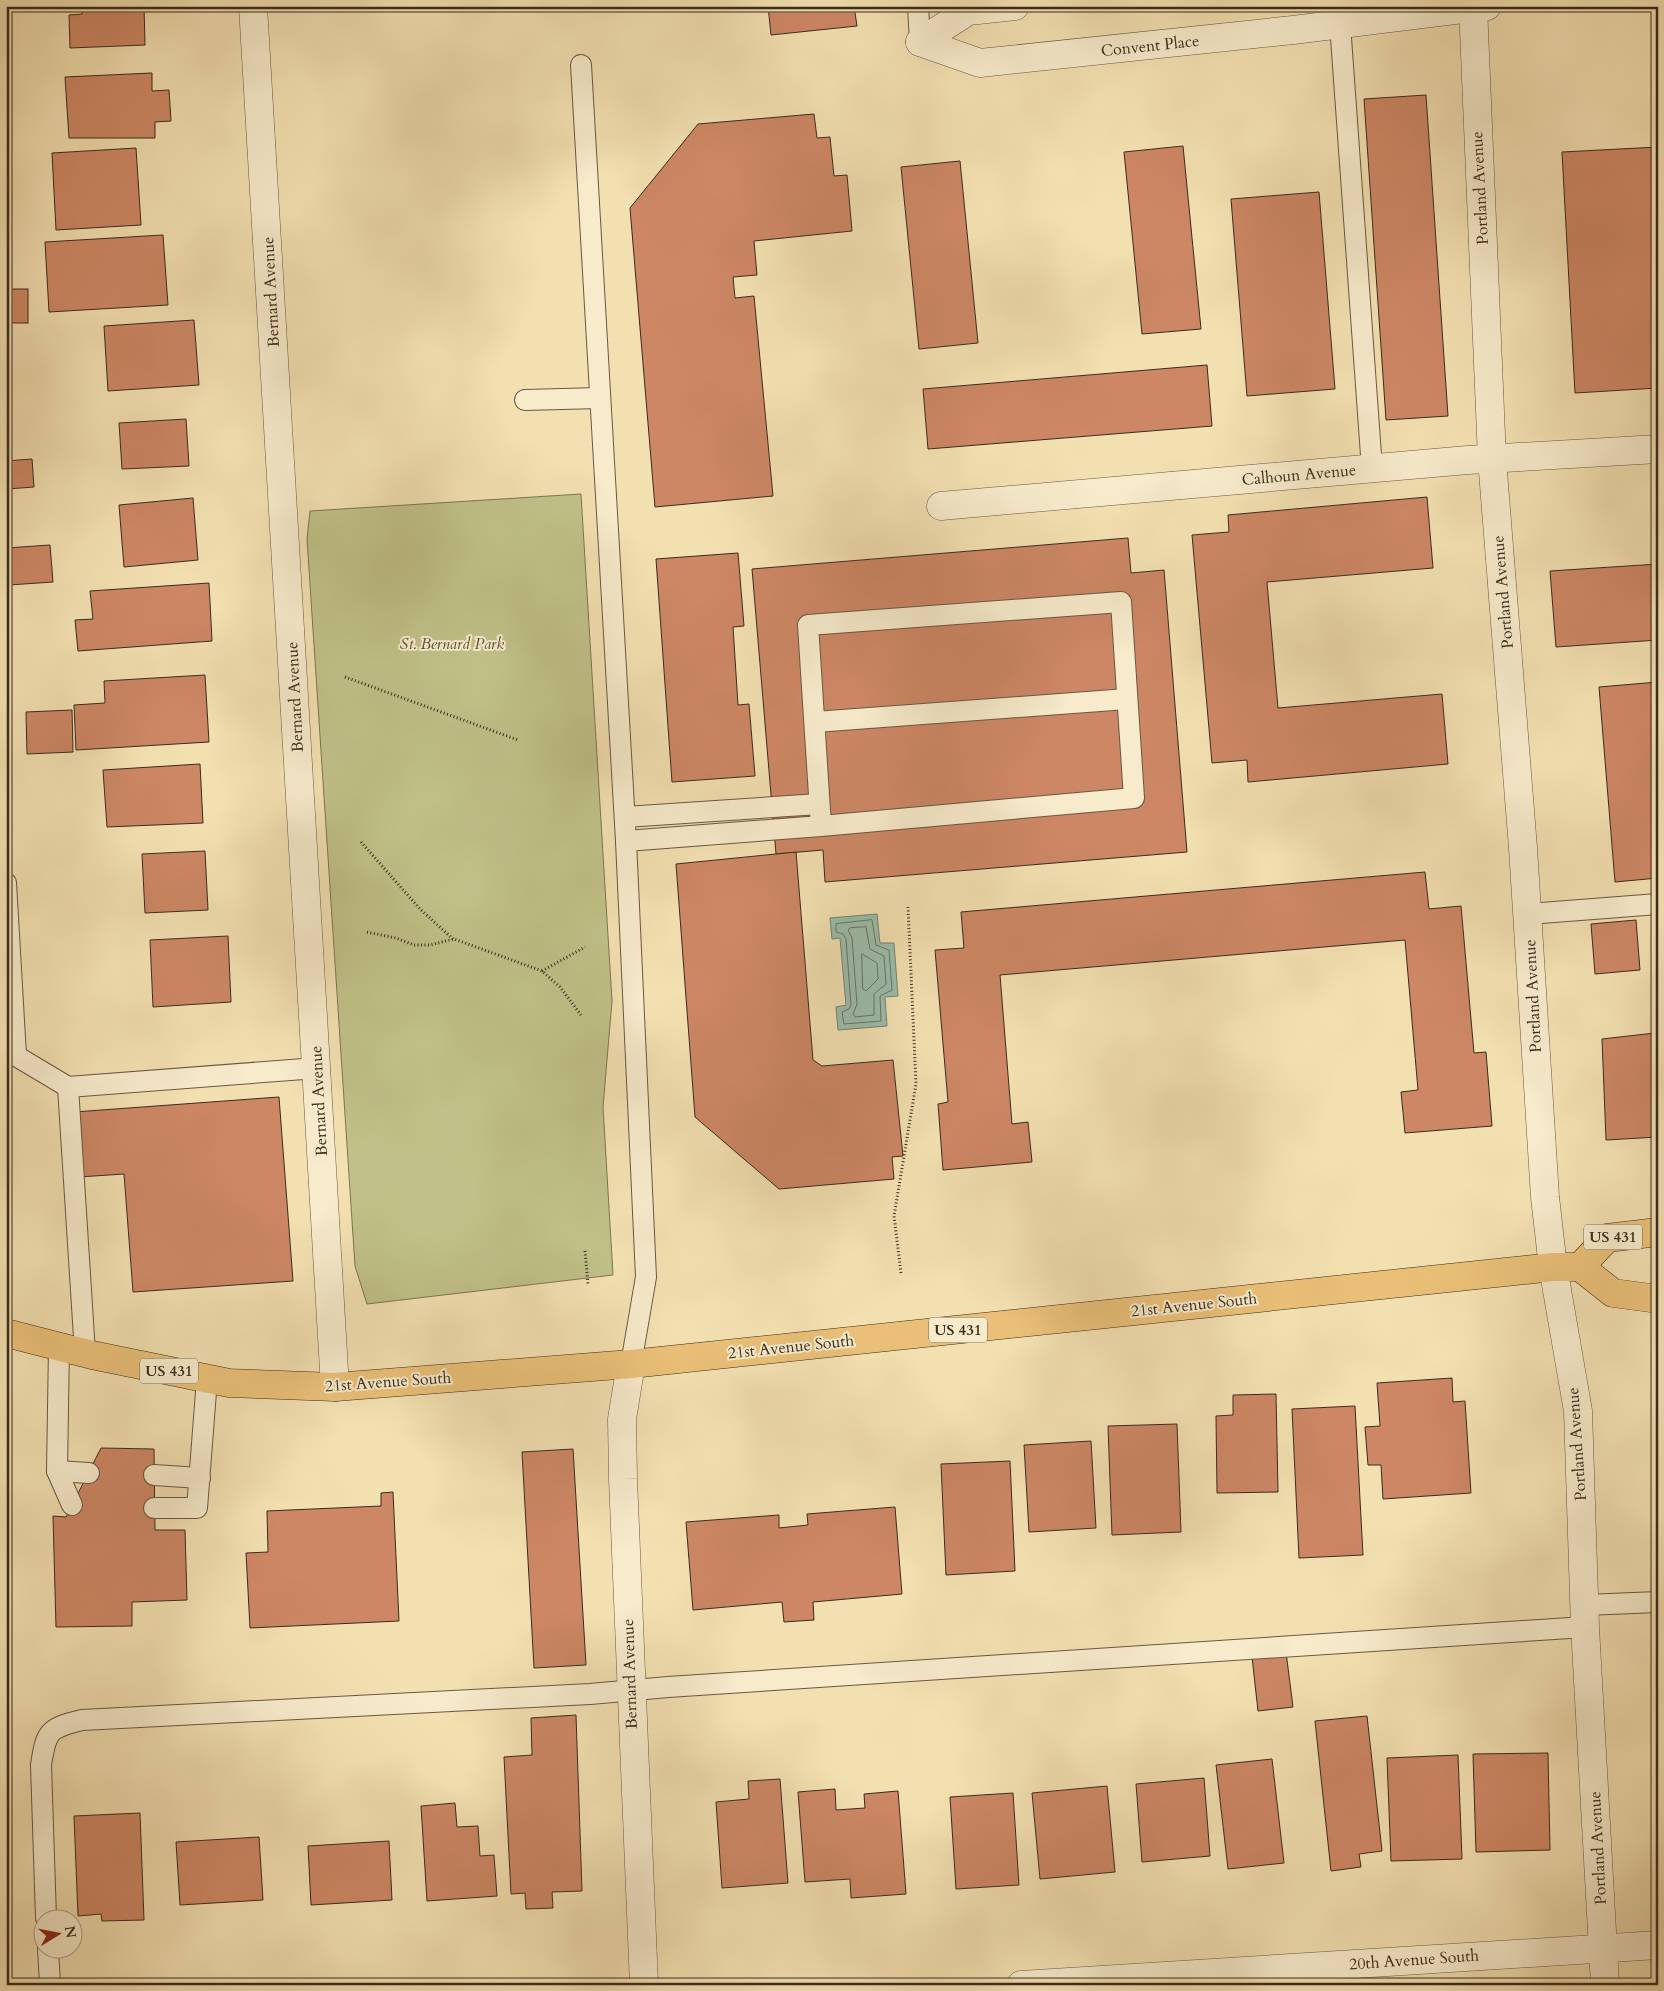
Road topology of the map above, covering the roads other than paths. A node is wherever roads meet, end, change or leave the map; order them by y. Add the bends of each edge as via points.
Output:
1 (253, 6) edge
2 (918, 6) edge
3 (1015, 6) edge
4 (1478, 7) edge
5 (1340, 24) junction
6 (920, 42) junction
7 (581, 65) dead end
8 (599, 398) junction
9 (526, 400) dead end
10 (1658, 449) edge
11 (1492, 459) junction
12 (1372, 469) junction
13 (941, 506) dead end
14 (1127, 699) junction
15 (815, 722) junction
16 (819, 804) junction
17 (625, 817) junction
18 (821, 826) junction
19 (626, 840) junction
20 (6, 883) edge
21 (1658, 904) edge
22 (1528, 914) junction
23 (11, 1053) edge
24 (317, 1068) junction
25 (68, 1087) junction
26 (1658, 1232) edge
27 (1553, 1267) junction
28 (1580, 1267) junction
29 (1658, 1298) edge
30 (6, 1333) edge
31 (59, 1346) junction
32 (85, 1353) junction
33 (631, 1364) junction
34 (207, 1379) junction
35 (335, 1387) junction
36 (57, 1471) junction
37 (89, 1473) dead end
38 (154, 1476) dead end
39 (200, 1478) junction
40 (72, 1505) dead end
41 (154, 1508) dead end
42 (1658, 1602) edge
43 (1585, 1616) junction
44 (630, 1690) junction
45 (46, 1908) edge
46 (1658, 1945) edge
47 (1603, 1948) junction
48 (49, 1958) edge
49 (50, 1985) edge
50 (644, 1985) edge
51 (1021, 1985) edge
52 (1605, 1985) edge

1 - 24 street, Bernard Avenue
2 - 6 lane
3 - 6 street via 968,11
4 - 5 street, Convent Place
4 - 11 street, Portland Avenue
5 - 6 street, Convent Place via 980,63
5 - 12 lane
7 - 8 lane
8 - 9 lane
8 - 17 lane
10 - 11 street, Calhoun Avenue
11 - 12 street, Calhoun Avenue
11 - 22 street, Portland Avenue
12 - 13 street, Calhoun Avenue
14 - 15 lane
14 - 15 lane via 1121,602 818,624 808,625
14 - 18 lane via 1134,798
15 - 16 lane
16 - 17 lane
16 - 18 lane
17 - 19 lane
18 - 19 lane
19 - 33 lane via 646,1277
20 - 23 lane
21 - 22 lane
22 - 27 street, Portland Avenue via 1545,1197
23 - 25 lane
24 - 25 lane
24 - 35 street, Bernard Avenue
25 - 32 lane
26 - 28 main road, US 431 via 1607,1238
27 - 28 main road, 21st Avenue South / US 431
27 - 33 main road, 21st Avenue South / US 431
27 - 43 street, Portland Avenue via 1578,1411
28 - 29 main road, US 431 via 1613,1293
30 - 31 main road, 21st Avenue South / US 431
31 - 32 main road, 21st Avenue South / US 431
31 - 36 lane
32 - 34 main road, 21st Avenue South / US 431
33 - 35 main road, 21st Avenue South / US 431
33 - 44 street, Bernard Avenue via 622,1419
34 - 35 main road, 21st Avenue South / US 431 via 229,1383
34 - 39 lane
36 - 37 lane
36 - 40 lane
38 - 39 lane
39 - 41 lane via 197,1508
42 - 43 lane
43 - 44 lane
43 - 47 street, Portland Avenue
44 - 45 lane via 91,1720 58,1726 44,1742 41,1766
44 - 50 street, Bernard Avenue
46 - 47 street, 20th Avenue South
47 - 51 street, 20th Avenue South
47 - 52 street, Portland Avenue
48 - 49 lane

